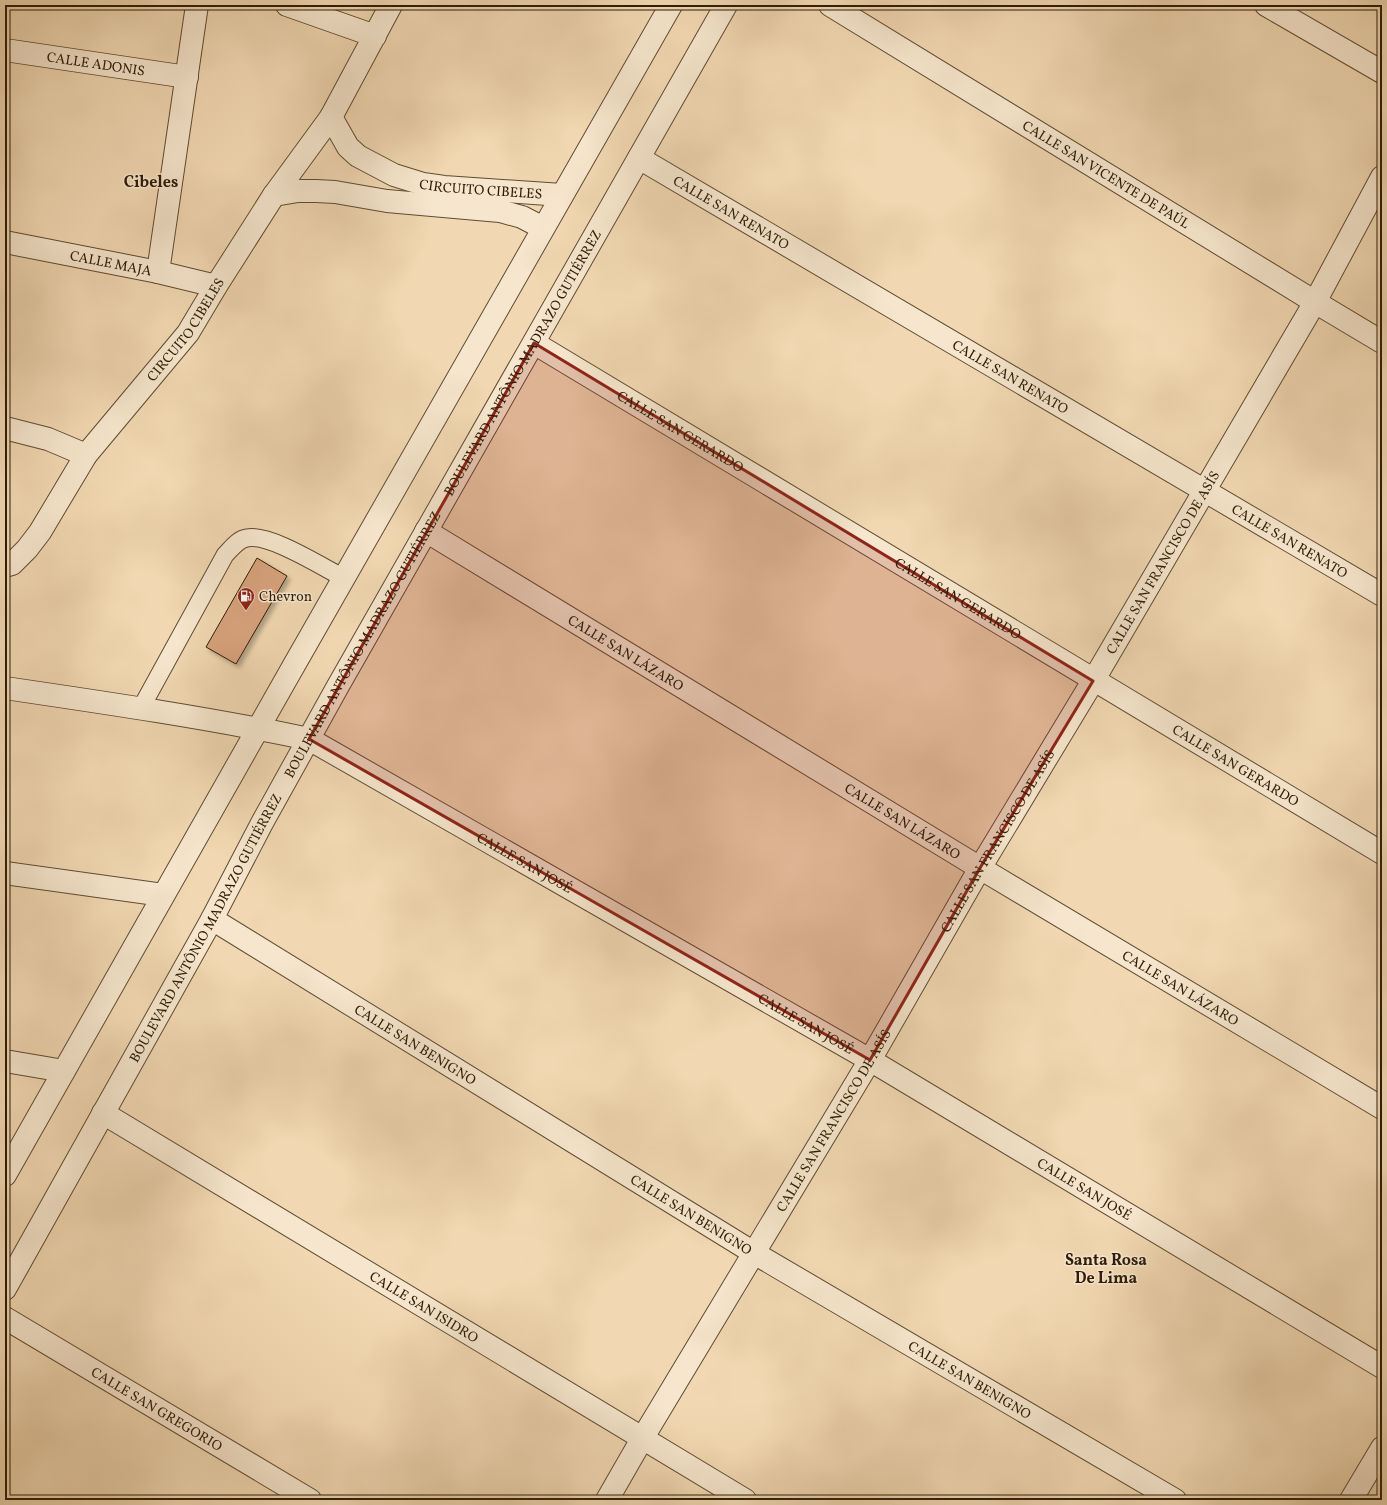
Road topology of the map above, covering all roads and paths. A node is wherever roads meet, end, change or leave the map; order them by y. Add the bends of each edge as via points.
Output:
1 (197, 5) edge
2 (287, 5) edge
3 (391, 5) edge
4 (726, 5) edge
5 (830, 5) edge
6 (1266, 5) edge
7 (664, 7) edge
8 (374, 36) junction
9 (5, 50) edge
10 (1382, 72) edge
11 (187, 77) junction
12 (331, 117) junction
13 (639, 158) junction
14 (1382, 178) edge
15 (274, 195) junction
16 (562, 195) junction
17 (543, 228) junction
18 (5, 242) edge
19 (158, 272) junction
20 (216, 286) junction
21 (1315, 302) junction
22 (1382, 342) edge
23 (534, 343) junction
24 (5, 428) edge
25 (86, 455) junction
26 (1205, 490) junction
27 (426, 531) junction
28 (5, 566) edge
29 (344, 578) junction
30 (1382, 595) edge
31 (1093, 680) junction
32 (5, 688) edge
33 (141, 708) junction
34 (259, 728) junction
35 (309, 739) junction
36 (1382, 853) edge
37 (980, 868) junction
38 (5, 873) edge
39 (163, 895) junction
40 (212, 919) junction
41 (870, 1060) junction
42 (5, 1061) edge
43 (64, 1071) junction
44 (1382, 1108) edge
45 (103, 1113) junction
46 (5, 1175) edge
47 (754, 1253) junction
48 (5, 1288) edge
49 (5, 1318) edge
50 (1382, 1368) edge
51 (642, 1438) junction
52 (1382, 1448) edge
53 (310, 1500) edge
54 (607, 1500) edge
55 (745, 1500) edge
56 (1176, 1500) edge
57 (1351, 1500) edge

1 - 11 street
2 - 8 street
3 - 8 street, CIRCUITO CIBELES
4 - 13 street, BOULEVARD ANTÔNIO MADRAZO GUTIÉRREZ
5 - 21 street, CALLE SAN VICENTE DE PAÚL
6 - 10 street
7 - 16 street
8 - 12 street, CIRCUITO CIBELES
9 - 11 street, CALLE ADONIS
11 - 19 street
12 - 15 street, CIRCUITO CIBELES
12 - 16 street, CIRCUITO CIBELES via 348,147 358,156 394,175 444,187
13 - 23 street, BOULEVARD ANTÔNIO MADRAZO GUTIÉRREZ
13 - 26 street, CALLE SAN RENATO
14 - 21 street, CALLE SAN FRANCISCO DE ASÍS
15 - 17 street, CIRCUITO CIBELES via 298,191 335,192 387,201 500,211 522,217
15 - 20 street, CIRCUITO CIBELES
16 - 17 street
17 - 29 street
18 - 19 street, CALLE MAJA
19 - 20 street, CALLE MAJA
20 - 25 street, CIRCUITO CIBELES via 188,333
21 - 22 street, CALLE SAN VICENTE DE PAÚL
21 - 26 street, CALLE SAN FRANCISCO DE ASÍS
23 - 27 street, BOULEVARD ANTÔNIO MADRAZO GUTIÉRREZ
23 - 31 street, CALLE SAN GERARDO
24 - 25 street via 48,439
25 - 28 street, CIRCUITO CIBELES via 40,532 12,564
26 - 30 street, CALLE SAN RENATO
26 - 31 street, CALLE SAN FRANCISCO DE ASÍS
27 - 35 street, BOULEVARD ANTÔNIO MADRAZO GUTIÉRREZ
27 - 37 street, CALLE SAN LÁZARO
29 - 33 lane via 279,544 262,538 246,538 234,545 225,555
29 - 34 street
31 - 36 street, CALLE SAN GERARDO
31 - 37 street, CALLE SAN FRANCISCO DE ASÍS
32 - 33 street, CALLE SAN JOSÉ
33 - 34 street, CALLE SAN JOSÉ
34 - 35 street, CALLE SAN JOSÉ
34 - 39 street
35 - 40 street, BOULEVARD ANTÔNIO MADRAZO GUTIÉRREZ via 262,822
35 - 41 street, CALLE SAN JOSÉ
37 - 41 street, CALLE SAN FRANCISCO DE ASÍS
37 - 44 street, CALLE SAN LÁZARO
38 - 39 street
39 - 43 street
40 - 45 street, BOULEVARD ANTÔNIO MADRAZO GUTIÉRREZ
40 - 47 street, CALLE SAN BENIGNO
41 - 47 street, CALLE SAN FRANCISCO DE ASÍS
41 - 50 street, CALLE SAN JOSÉ
42 - 43 street
43 - 46 street
45 - 48 street, BOULEVARD ANTÔNIO MADRAZO GUTIÉRREZ
45 - 51 street, CALLE SAN ISIDRO
47 - 51 street, CALLE SAN FRANCISCO DE ASÍS
47 - 56 street, CALLE SAN BENIGNO
49 - 53 street, CALLE SAN GREGORIO
51 - 54 street, CALLE SAN FRANCISCO DE ASÍS
51 - 55 street, CALLE SAN ISIDRO
52 - 57 street

